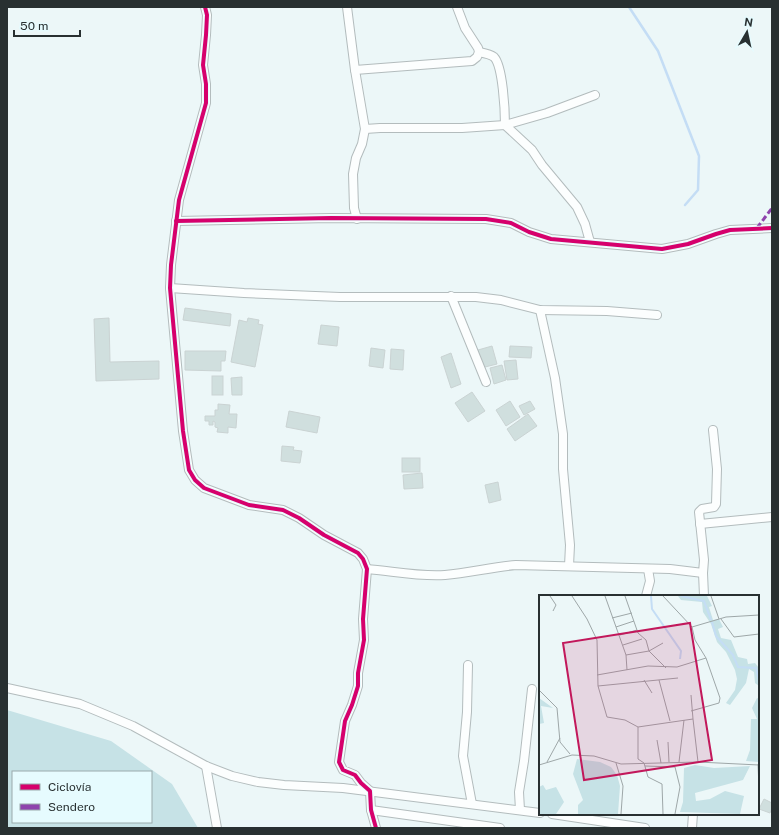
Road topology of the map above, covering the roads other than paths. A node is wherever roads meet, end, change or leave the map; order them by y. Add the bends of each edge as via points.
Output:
1 (205, 7) edge
2 (348, 7) edge
3 (457, 7) edge
4 (479, 52) junction
5 (355, 70) junction
6 (596, 95) dead end
7 (506, 126) junction
8 (364, 129) junction
9 (357, 219) junction
10 (176, 221) junction
11 (772, 228) edge
12 (590, 242) junction
13 (170, 288) junction
14 (451, 296) junction
15 (540, 310) junction
16 (657, 315) dead end
17 (486, 382) dead end
18 (713, 430) dead end
19 (772, 517) edge
20 (700, 524) junction
21 (569, 566) junction
22 (367, 569) junction
23 (648, 569) junction
24 (703, 573) junction
25 (646, 595) edge
26 (704, 595) edge
27 (468, 665) dead end
28 (7, 688) edge
29 (532, 689) dead end
30 (206, 766) junction
31 (370, 791) junction
32 (472, 804) junction
33 (371, 810) junction
34 (520, 810) junction
35 (539, 812) edge
36 (565, 815) edge
37 (693, 815) edge
38 (578, 816) edge
39 (217, 828) edge
40 (376, 828) edge
41 (500, 828) edge
42 (645, 828) edge
43 (692, 828) edge

1 - 10 street via 207,15 203,64 206,103 179,200
2 - 5 street
3 - 4 street via 465,28 477,44
4 - 5 street via 472,61
4 - 7 street via 487,54 497,62 501,76
5 - 8 street
6 - 7 street
7 - 8 street
7 - 12 street via 532,150 577,207
8 - 9 street via 353,174 354,208
9 - 10 street
9 - 12 street via 494,219 551,239
10 - 13 street
11 - 12 street via 730,230 688,244 662,249
13 - 14 street via 340,297
13 - 22 street via 183,431 189,470 196,480 204,488 249,505 283,510 299,518 324,536 358,553
14 - 15 street via 501,300
14 - 17 street
15 - 16 street
15 - 21 street via 555,378 563,434
18 - 20 street via 717,469 716,504 714,507 700,510
19 - 20 street
20 - 24 street
21 - 22 street via 499,566 438,575
21 - 23 street
22 - 31 street via 364,640 358,686 345,721 339,762 343,770 355,775
23 - 24 street
23 - 25 street via 650,581
24 - 26 street
27 - 32 street via 463,756
28 - 30 street via 80,704 133,726
29 - 34 street via 519,792
30 - 31 street via 258,782
30 - 39 street
31 - 32 street
31 - 33 street
32 - 34 street
33 - 40 street
33 - 41 street
34 - 35 street
36 - 38 street
37 - 43 street
38 - 42 street

